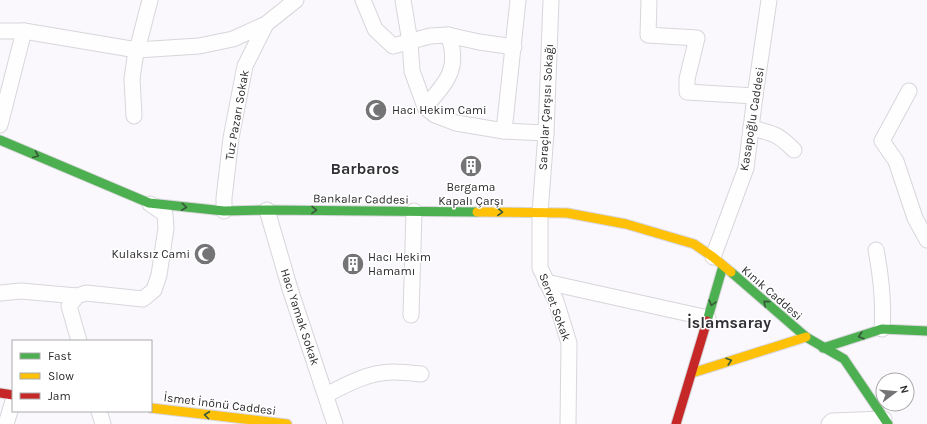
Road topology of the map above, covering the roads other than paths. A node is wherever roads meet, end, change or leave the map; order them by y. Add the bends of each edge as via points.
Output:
1 (150, 0) edge
2 (296, 0) edge
3 (363, 0) edge
4 (403, 0) edge
5 (518, 0) edge
6 (551, 0) edge
7 (649, 0) edge
8 (769, 0) edge
9 (283, 6) edge
10 (266, 24) junction
11 (0, 31) edge
12 (24, 31) junction
13 (448, 35) junction
14 (410, 42) junction
15 (514, 47) junction
16 (137, 50) junction
17 (909, 91) dead end
18 (755, 96) junction
19 (425, 107) junction
20 (134, 116) dead end
21 (0, 125) edge
22 (751, 128) junction
23 (504, 131) junction
24 (546, 133) junction
25 (0, 140) edge
26 (794, 150) dead end
27 (149, 203) junction
28 (267, 210) junction
29 (224, 211) junction
30 (414, 211) junction
31 (540, 213) junction
32 (927, 240) edge
33 (876, 250) dead end
34 (718, 262) junction
35 (546, 282) junction
36 (0, 293) edge
37 (76, 296) junction
38 (411, 316) dead end
39 (708, 318) junction
40 (882, 330) junction
41 (927, 331) edge
42 (806, 338) junction
43 (79, 340) edge
44 (823, 348) junction
45 (692, 373) junction
46 (421, 374) dead end
47 (0, 393) edge
48 (12, 395) edge
49 (326, 395) junction
50 (12, 405) edge
51 (152, 408) edge
52 (99, 412) edge
53 (886, 422) edge
54 (6, 424) edge
55 (103, 424) edge
56 (287, 424) edge
57 (335, 424) edge
58 (568, 424) edge
59 (676, 424) edge
60 (829, 424) edge

1 - 16 street
2 - 9 street
3 - 14 street via 375,30 393,46
4 - 14 street
5 - 15 street
6 - 24 street, Saraçlar Çarşısı Sokağı
7 - 18 street via 648,35 697,38 687,79 687,92
8 - 18 street, Kasapoğlu Caddesi
9 - 10 street
10 - 16 street via 234,39 199,46
10 - 29 street, Tuz Pazarı Sokak via 245,66 231,138
11 - 12 street
12 - 16 street
12 - 21 street
13 - 14 street via 430,36
13 - 15 street
13 - 19 street via 453,47 453,60 447,81
14 - 19 street via 412,71
15 - 23 street
16 - 20 street via 132,79
17 - 32 street via 882,141 896,161 915,218
18 - 22 street, Kasapoğlu Caddesi
19 - 23 street via 435,116 456,123
22 - 26 street via 771,132
22 - 34 street, Kasapoğlu Caddesi via 746,168
23 - 24 street
24 - 31 street, Saraçlar Çarşısı Sokağı
25 -> 27 main road, Bankalar Caddesi
27 -> 29 main road, Bankalar Caddesi
27 - 37 street via 165,214 166,228 159,275 154,290 143,299 86,293
28 - 29 main road, Bankalar Caddesi
28 -> 30 main road, Bankalar Caddesi
28 - 49 street, Hacı Yamak Sokak via 290,289
30 -> 31 main road, Bankalar Caddesi
30 - 38 street
31 - 34 main road, Bankalar Caddesi via 567,214 626,224 694,244
31 - 35 street, Servet Sokak via 540,268
33 - 40 street via 881,274
34 -> 39 main road
42 -> 34 main road, Kınık Caddesi
35 - 39 street
35 - 58 street, Servet Sokak via 556,302 569,343
36 - 37 street via 21,290
37 - 43 street via 69,306
39 - 45 main road
40 - 41 main road
40 -> 44 main road
42 - 44 main road, Kınık Caddesi
45 -> 42 main road, Kınık Caddesi
44 - 53 main road, Kınık Caddesi via 844,359
45 - 59 main road
46 - 49 street via 392,372 372,375
47 - 48 main road
49 - 57 street, Hacı Yamak Sokak
50 - 54 street
56 -> 51 main road, İsmet İnönü Caddesi
52 - 55 street
53 - 60 street via 832,421

